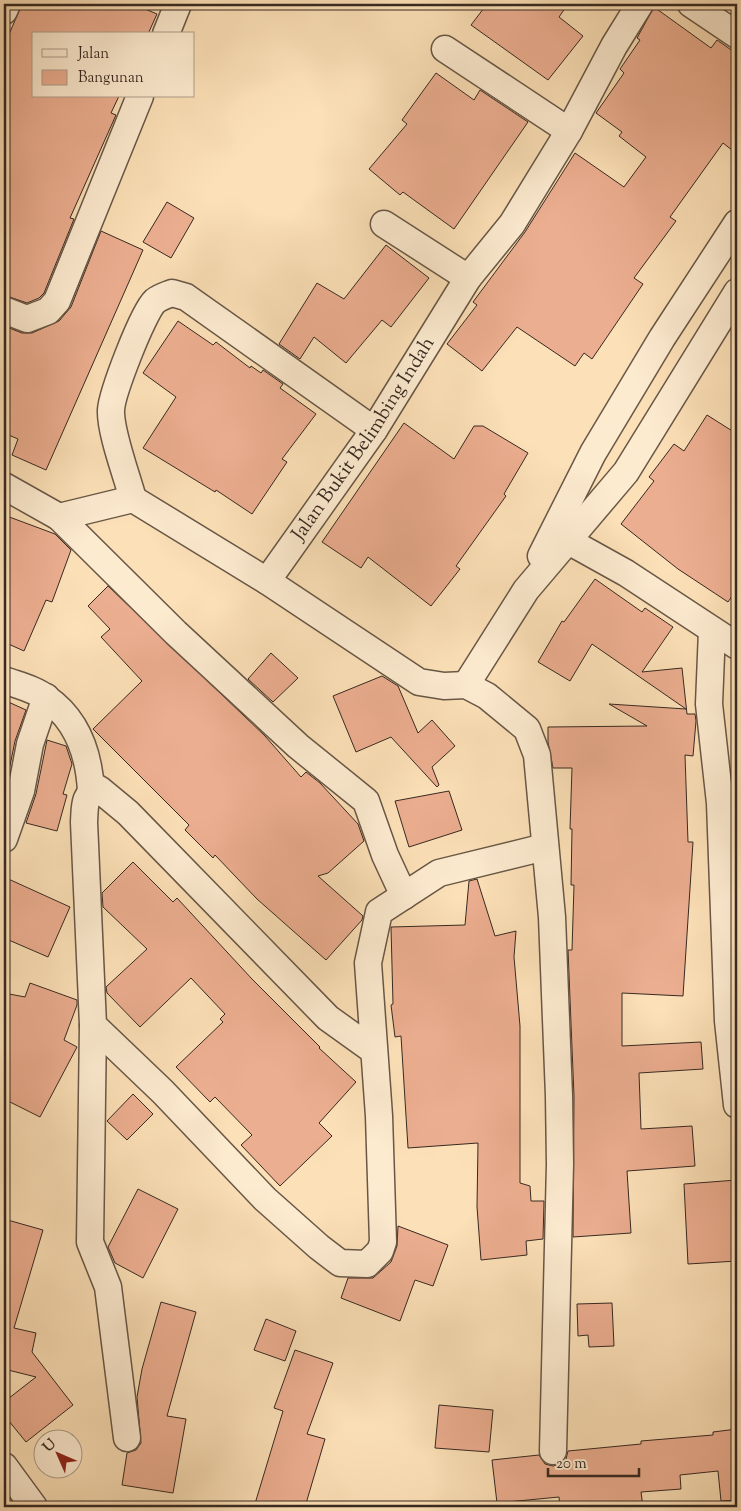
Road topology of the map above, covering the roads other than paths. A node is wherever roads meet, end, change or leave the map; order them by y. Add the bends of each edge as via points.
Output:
1 (7, 4) edge
2 (178, 4) edge
3 (640, 4) edge
4 (691, 4) edge
5 (4, 11) edge
6 (167, 32) edge
7 (737, 35) edge
8 (444, 49) dead end
9 (139, 98) edge
10 (569, 131) junction
11 (737, 223) edge
12 (384, 224) dead end
13 (468, 278) junction
14 (737, 292) edge
15 (4, 310) edge
16 (374, 430) junction
17 (4, 486) edge
18 (133, 499) junction
19 (59, 517) junction
20 (560, 537) junction
21 (267, 582) junction
22 (712, 631) junction
23 (737, 646) edge
24 (4, 680) edge
25 (466, 685) junction
26 (46, 697) junction
27 (91, 791) junction
28 (4, 839) edge
29 (545, 847) junction
30 (404, 896) junction
31 (93, 1025) junction
32 (374, 1051) junction
33 (737, 1105) edge
34 (127, 1438) dead end
35 (552, 1451) dead end
36 (4, 1466) edge
37 (34, 1507) edge

1 - 5 street
2 - 6 street
3 - 10 street, Jalan Bukit Belimbing Indah
4 - 7 street
8 - 10 street
9 - 15 street via 57,301 48,311 27,319
10 - 13 street, Jalan Bukit Belimbing Indah via 512,224
11 - 20 street via 662,338 593,453
12 - 13 street
13 - 16 street, Jalan Bukit Belimbing Indah
14 - 20 street via 626,472
16 - 18 street via 186,296 172,293 155,301 146,314 114,393 111,411 114,428
16 - 21 street, Jalan Bukit Belimbing Indah
17 - 19 street
18 - 19 street
18 - 21 street
19 - 30 street via 190,647 298,746 366,801
20 - 22 street via 626,574
20 - 25 street
21 - 25 street via 419,682
22 - 23 street
22 - 33 street via 709,704 720,803 728,1021
24 - 26 street
25 - 29 street via 487,696 527,729 536,755
26 - 27 street via 70,720 81,740 90,766
26 - 28 street
27 - 31 street via 87,796 84,822
27 - 32 street via 100,789 128,813 328,1018
29 - 30 street via 439,873
29 - 35 street via 552,917 560,1125
30 - 32 street via 379,912 368,963
31 - 32 street via 169,1098 264,1199 340,1263 367,1264 383,1242
31 - 34 street via 90,1242 108,1287
36 - 37 street

